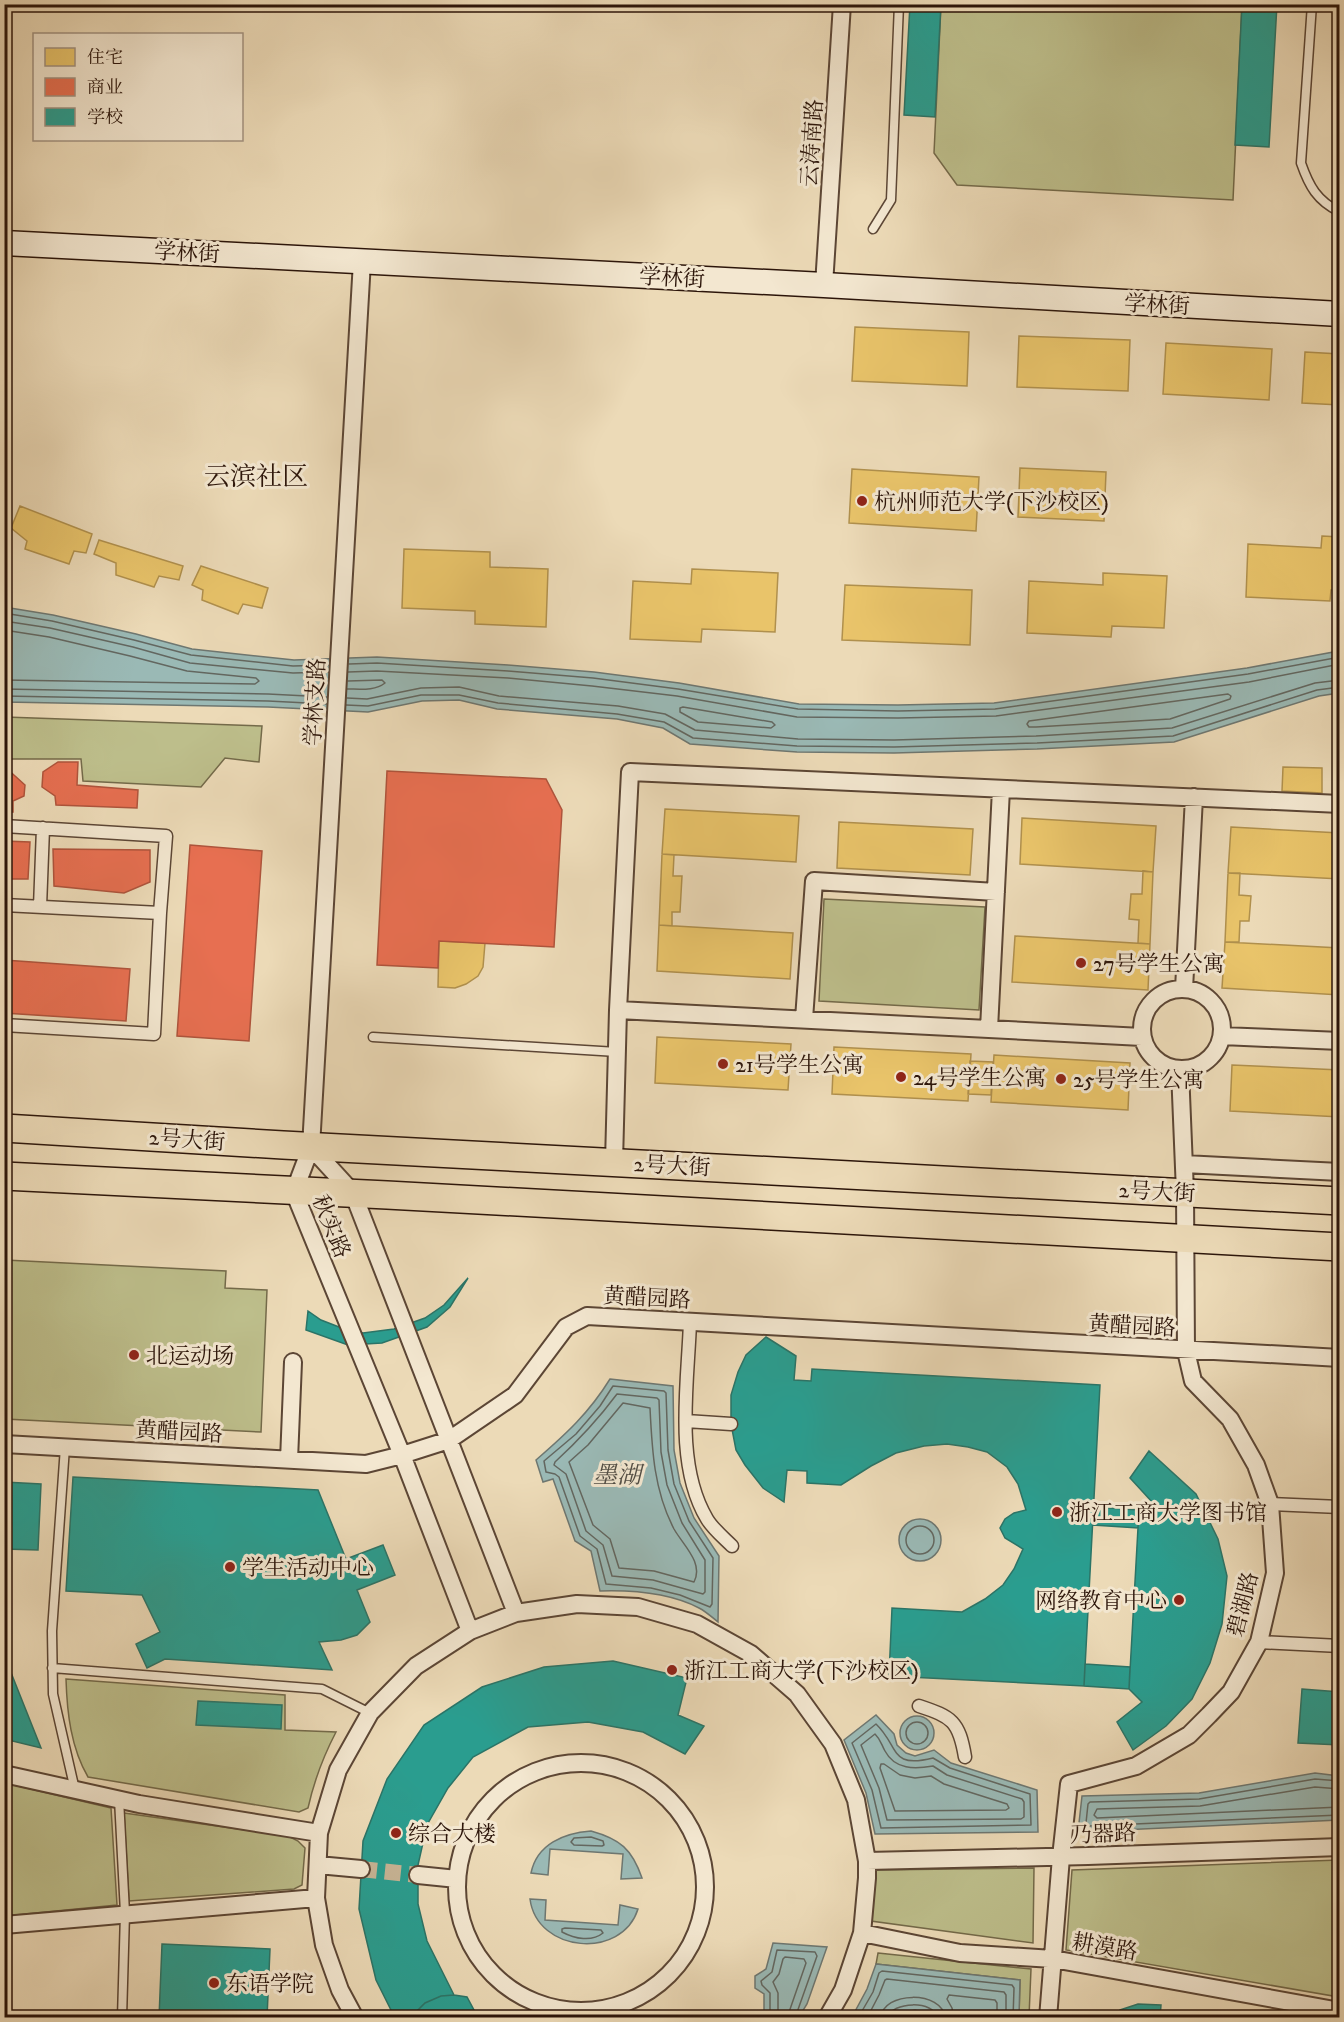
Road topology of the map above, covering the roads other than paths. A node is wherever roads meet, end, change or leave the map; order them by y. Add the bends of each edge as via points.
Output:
1 (842, 4) edge
2 (899, 4) edge
3 (1312, 4) edge
4 (1340, 212) edge
5 (873, 229) dead end
6 (4, 243) edge
7 (362, 261) junction
8 (824, 285) junction
9 (1340, 315) edge
10 (1001, 789) junction
11 (1194, 797) junction
12 (1340, 804) edge
13 (4, 826) edge
14 (43, 828) junction
15 (996, 892) junction
16 (4, 905) edge
17 (40, 907) junction
18 (160, 913) junction
19 (1184, 989) junction
20 (618, 1010) junction
21 (804, 1019) junction
22 (4, 1025) edge
23 (989, 1029) junction
24 (1142, 1036) junction
25 (1222, 1036) junction
26 (373, 1037) dead end
27 (1340, 1041) edge
28 (617, 1052) junction
29 (1179, 1070) junction
30 (4, 1128) edge
31 (311, 1147) junction
32 (614, 1162) junction
33 (1184, 1164) junction
34 (1340, 1172) edge
35 (4, 1176) edge
36 (294, 1192) junction
37 (1185, 1192) junction
38 (353, 1193) junction
39 (1340, 1201) edge
40 (1184, 1238) junction
41 (1340, 1247) edge
42 (690, 1322) junction
43 (1186, 1351) junction
44 (1340, 1358) edge
45 (293, 1362) dead end
46 (686, 1421) junction
47 (731, 1424) dead end
48 (449, 1440) junction
49 (4, 1444) edge
50 (65, 1447) junction
51 (402, 1455) junction
52 (289, 1460) junction
53 (1270, 1504) junction
54 (1340, 1508) edge
55 (732, 1546) dead end
56 (516, 1613) junction
57 (470, 1631) junction
58 (1259, 1642) junction
59 (1340, 1646) edge
60 (52, 1668) junction
61 (918, 1706) dead end
62 (370, 1713) junction
63 (965, 1757) dead end
64 (4, 1774) edge
65 (75, 1790) junction
66 (119, 1799) junction
67 (319, 1833) junction
68 (1340, 1847) edge
69 (1061, 1857) junction
70 (867, 1861) junction
71 (318, 1865) junction
72 (362, 1869) tunnel mouth
73 (418, 1875) tunnel mouth
74 (457, 1880) junction
75 (316, 1898) junction
76 (125, 1913) junction
77 (4, 1925) edge
78 (862, 1934) junction
79 (1053, 1959) junction
80 (1340, 2011) edge
81 (556, 2014) edge
82 (597, 2014) edge
83 (122, 2018) edge
84 (355, 2018) edge
85 (827, 2018) edge
86 (1048, 2018) edge

1 - 8 street, 云涛南路
2 - 5 lane via 891,200
3 - 4 lane via 1301,163 1308,184 1326,206
6 - 7 main road, 学林街
7 - 8 main road, 学林街
7 - 31 street, 学林支路
8 - 9 main road, 学林街
10 - 11 street
10 - 15 street
10 - 20 street via 630,772
11 - 12 street
11 - 19 street
13 - 14 street
14 - 17 street
14 - 18 street via 166,836
15 - 21 street via 814,881
15 - 23 street
16 - 17 street
17 - 18 street
18 - 22 street via 154,1034
19 - 24 street via 1165,992 1154,1000 1146,1011
19 - 25 street via 1214,1003 1220,1015
20 - 21 street
20 - 28 street
21 - 23 street
23 - 24 street
24 - 29 street via 1155,1060
25 - 27 street
25 - 29 street via 1215,1053 1205,1063
26 - 28 lane
28 - 32 street
29 - 33 street, 碧湖路
30 - 31 main road, 2号大街
31 - 32 main road, 2号大街
31 - 36 street, 秋实路
31 - 38 street, 秋实路
32 - 37 main road, 2号大街
33 - 34 street
33 - 37 street, 碧湖路
35 - 36 main road, 2号大街
36 - 38 main road, 2号大街
36 - 51 street, 秋实路
37 - 39 main road, 2号大街
37 - 40 street, 碧湖路
38 - 40 main road, 2号大街
38 - 48 street, 秋实路
40 - 41 main road, 2号大街
40 - 43 street, 碧湖路
42 - 43 street, 黄醋园路
42 - 46 street
42 - 48 street, 黄醋园路 via 587,1316 566,1327 515,1395
43 - 44 street, 黄醋园路
43 - 53 street, 碧湖路 via 1193,1381 1230,1419 1256,1465
45 - 52 street
46 - 47 street
46 - 55 street via 688,1462 695,1490 707,1520
48 - 51 street, 黄醋园路
48 - 56 street, 秋实路
49 - 50 street, 黄醋园路
50 - 52 street, 黄醋园路
50 - 60 lane
51 - 52 street, 黄醋园路 via 366,1464
51 - 57 street, 秋实路
53 - 54 street
53 - 58 street, 碧湖路 via 1275,1573
56 - 57 street
56 - 70 street via 577,1604 638,1607 697,1624 751,1654 797,1694 833,1744 856,1800
57 - 62 street via 416,1666
58 - 59 street
58 - 69 street, 碧湖路 via 1231,1692 1189,1735 1136,1766 1069,1784
60 - 62 lane via 322,1689
60 - 65 lane via 52,1694
61 - 63 street via 945,1715 962,1734
62 - 67 street via 338,1770
64 - 65 street
65 - 66 street
66 - 67 street
66 - 76 lane
67 - 71 street
68 - 69 street, 乃器路
69 - 70 street, 乃器路
69 - 79 street, 碧湖路
70 - 78 street
71 - 72 street
71 - 75 street
73 - 74 street
74 - 81 street via 456,1902 467,1940 489,1972 520,1996
74 - 82 street via 458,1863 471,1826 495,1796 528,1774 566,1763 605,1764 642,1778 673,1802 695,1834 706,1872 705,1911 691,1948 667,1979 634,2001
75 - 76 street
75 - 84 street via 326,1951
76 - 77 street
76 - 83 lane
78 - 79 street, 耕漠路 via 960,1953
78 - 85 street via 843,1990
79 - 80 street, 耕漠路
79 - 86 street, 碧湖路
81 - 82 street

